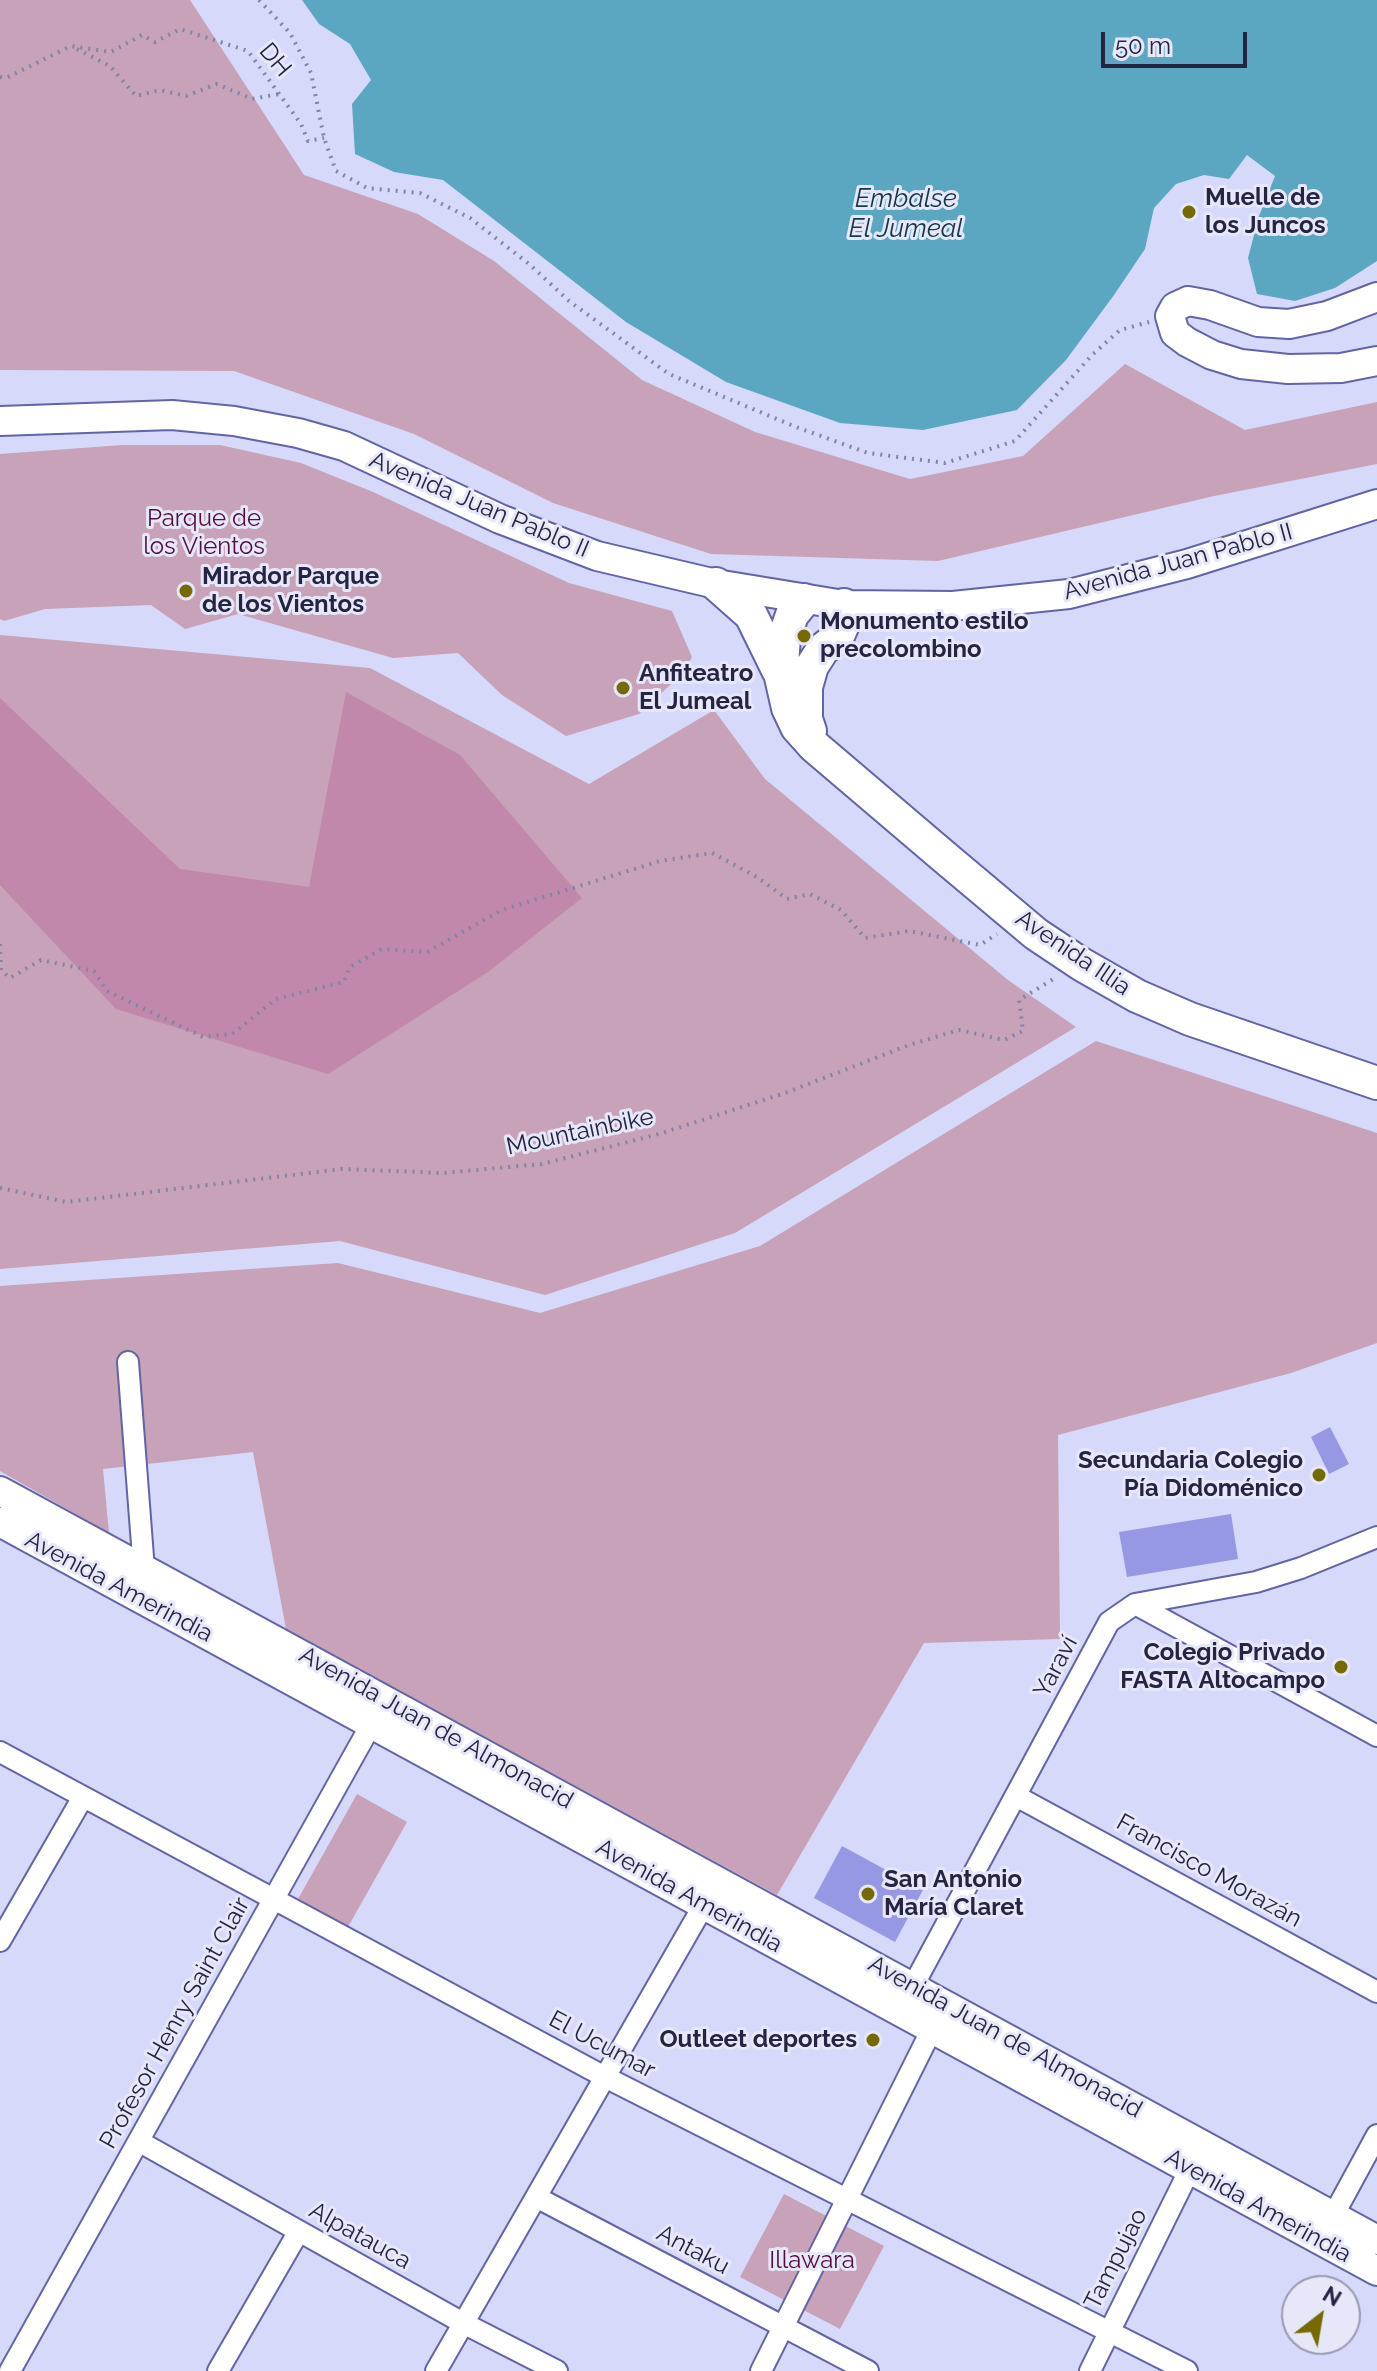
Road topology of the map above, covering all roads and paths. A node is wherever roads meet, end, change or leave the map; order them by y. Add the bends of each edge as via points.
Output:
1 (259, 0) edge
2 (71, 46) junction
3 (0, 77) edge
4 (279, 94) junction
5 (324, 138) junction
6 (1377, 297) edge
7 (1170, 316) junction
8 (1377, 361) edge
9 (0, 421) edge
10 (1377, 504) edge
11 (716, 584) junction
12 (804, 600) junction
13 (844, 605) junction
14 (781, 677) junction
15 (814, 746) junction
16 (1019, 919) junction
17 (0, 944) edge
18 (1061, 974) dead end
19 (1377, 1083) edge
20 (0, 1188) edge
21 (128, 1362) dead end
22 (0, 1491) edge
23 (0, 1522) edge
24 (1377, 1537) edge
25 (144, 1570) junction
26 (1135, 1604) junction
27 (378, 1712) junction
28 (1377, 1736) edge
29 (0, 1752) edge
30 (1016, 1796) junction
31 (83, 1797) junction
32 (711, 1892) junction
33 (273, 1898) junction
34 (0, 1941) edge
35 (1377, 1992) edge
36 (906, 1999) junction
37 (932, 2029) junction
38 (605, 2077) junction
39 (1377, 2135) edge
40 (140, 2142) junction
41 (1190, 2169) junction
42 (536, 2197) junction
43 (847, 2199) junction
44 (1333, 2216) junction
45 (299, 2231) junction
46 (1377, 2240) edge
47 (1377, 2271) edge
48 (463, 2323) junction
49 (783, 2327) junction
50 (1109, 2331) junction
51 (10, 2371) edge
52 (218, 2371) edge
53 (436, 2371) edge
54 (557, 2371) edge
55 (761, 2371) edge
56 (868, 2371) edge
57 (1090, 2371) edge
58 (1187, 2371) edge

1 - 5 path via 290,33 311,73
2 - 3 path
2 - 4 path via 110,66 136,96 160,90 186,96 217,84 252,99
2 - 4 path, DH via 111,52 142,35 155,42 180,29 248,51
4 - 5 path, DH via 308,141
5 - 7 path via 336,171 367,188 420,193 470,218 569,301 669,374 868,453 945,463 1015,441 1120,330
6 - 7 street via 1289,324 1258,322 1188,301
7 - 8 street via 1175,333 1187,342 1241,364 1341,368
9 - 11 street, Avenida Juan Pablo II via 172,415 298,433 344,446 553,541
10 - 13 street, Avenida Juan Pablo II via 1187,564 1069,594 953,606
11 - 12 street, Avenida Juan Pablo II
11 - 14 main road, Avenida Illia via 751,615
12 - 13 street, Avenida Juan Pablo II
12 - 14 main road, Avenida Illia via 784,638
13 - 15 main road via 837,638 812,666 806,687 806,719
14 - 15 main road, Avenida Illia via 797,727
15 - 16 main road, Avenida Illia
16 - 17 path via 980,945 909,931 865,938 841,910 810,894 787,899 712,853 660,861 502,910 427,952 382,949 350,967 344,982 276,999 232,1034 203,1037 107,991 94,971 41,960 10,978 1,970
16 - 19 main road, Avenida Illia via 1137,996
18 - 20 path, Mountainbike via 1019,1000 1023,1031 1004,1040 959,1030 659,1134 542,1164 443,1173 342,1169 66,1202
21 - 25 street
22 - 25 street, Avenida Juan de Almonacid
23 - 27 street, Avenida Amerindia
24 - 26 street, Yaraví via 1256,1582
25 - 27 street, Avenida Juan de Almonacid
26 - 28 street
26 - 30 street, Yaraví via 1109,1622
27 - 32 street, Avenida Amerindia
27 - 33 street, Profesor Henry Saint Clair
29 - 31 street, El Ucumar
30 - 35 street, Francisco Morazán
30 - 36 street, Yaraví
31 - 33 street, El Ucumar
31 - 34 street
32 - 36 street, Avenida Amerindia
32 - 38 street
33 - 38 street, El Ucumar
33 - 40 street, Profesor Henry Saint Clair
36 - 37 street, Avenida Amerindia
36 - 44 street, Avenida Juan de Almonacid
37 - 41 street, Avenida Amerindia
37 - 43 street
38 - 42 street
38 - 43 street, El Ucumar
39 - 44 street
40 - 45 street, Alpatauca
40 - 51 street, Profesor Henry Saint Clair
41 - 47 street, Avenida Amerindia
41 - 50 street, Tampujao
42 - 48 street
42 - 49 street, Antaku
43 - 49 street
43 - 50 street, El Ucumar
44 - 46 street, Avenida Juan de Almonacid
45 - 48 street, Alpatauca
45 - 52 street
48 - 53 street
48 - 54 street, Alpatauca
49 - 55 street
49 - 56 street, Antaku
50 - 57 street, Tampujao
50 - 58 street, El Ucumar

